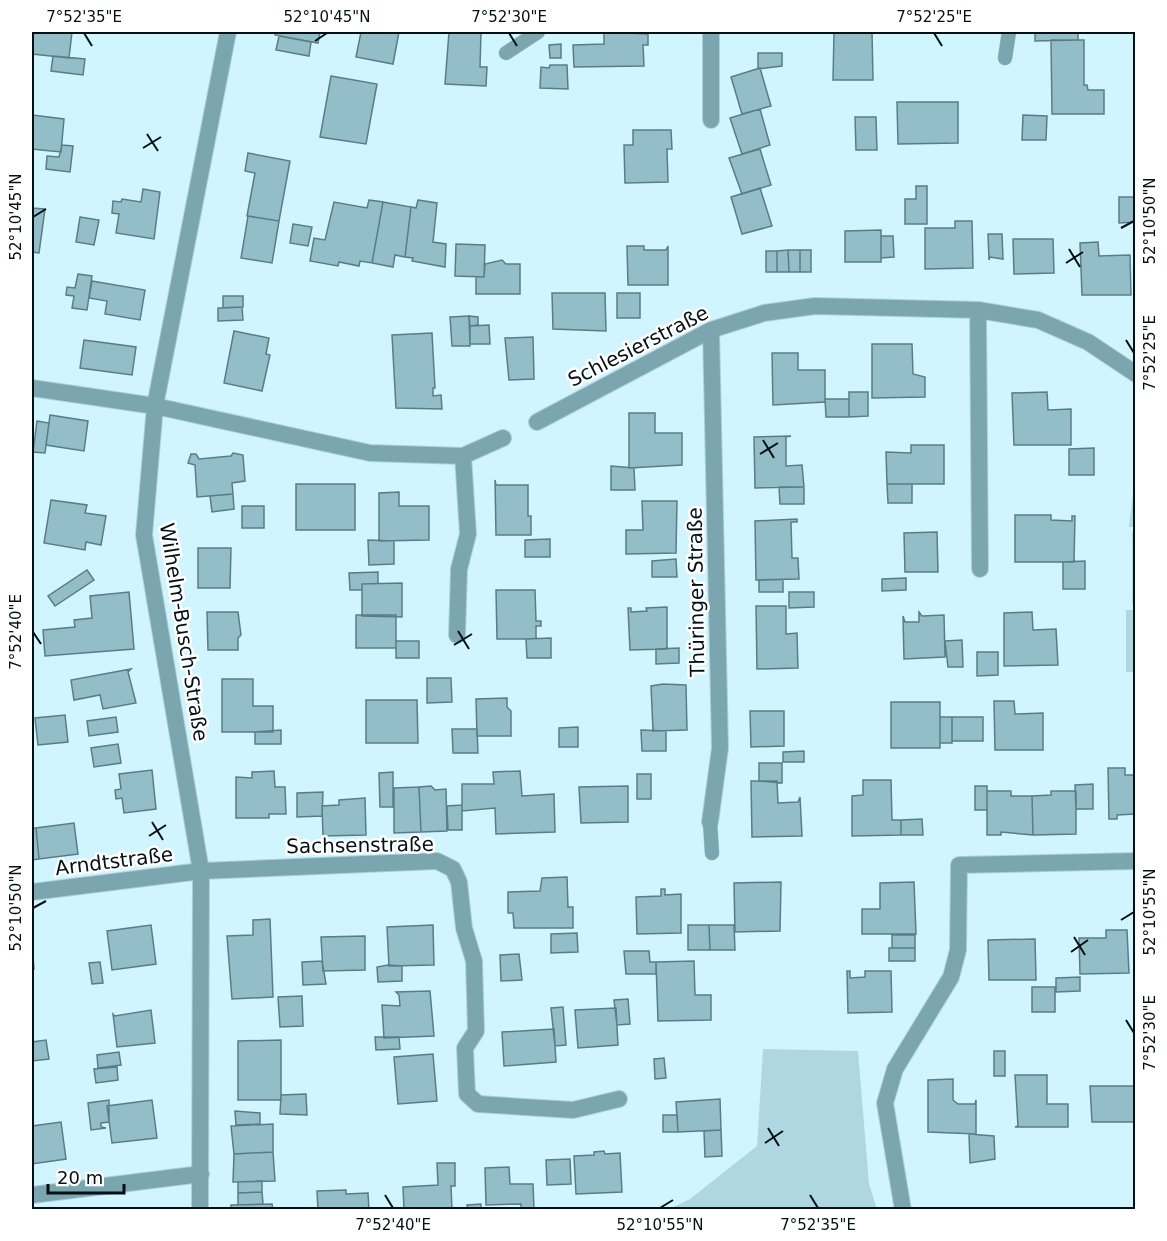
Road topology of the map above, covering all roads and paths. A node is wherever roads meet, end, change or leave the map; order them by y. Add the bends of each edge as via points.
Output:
1 (228, 32) edge
2 (538, 32) edge
3 (711, 32) edge
4 (1008, 32) edge
5 (506, 52) dead end
6 (1005, 58) dead end
7 (711, 120) dead end
8 (978, 310) junction
9 (711, 330) junction
10 (1136, 374) edge
11 (32, 388) edge
12 (154, 406) junction
13 (537, 422) dead end
14 (503, 438) dead end
15 (463, 456) junction
16 (980, 569) dead end
17 (457, 635) dead end
18 (710, 822) joint
19 (712, 853) dead end
20 (1136, 861) edge
21 (201, 871) junction
22 (32, 892) edge
23 (619, 1099) dead end
24 (201, 1174) junction
25 (32, 1195) edge
26 (200, 1209) edge
27 (903, 1209) edge

1 - 12 street, Wilhelm-Busch-Straße
2 - 5 lane
3 - 7 street
4 - 6 lane
8 - 9 street, Schlesierstraße via 815,306 764,313
8 - 10 street, Schlesierstraße via 1038,320 1088,342
8 - 16 street
9 - 13 street, Schlesierstraße
9 - 18 street, Thüringer Straße via 720,748
11 - 12 street
12 - 15 street via 370,453
12 - 21 street, Wilhelm-Busch-Straße via 144,535
14 - 15 street
15 - 17 street via 468,534 459,569
18 - 19 lane, Thüringer Straße
20 - 27 street via 959,865 958,950 951,977 895,1069 885,1104
21 - 22 street, Arndtstraße
21 - 23 street, Sachsenstraße via 437,861 453,869 474,962 476,1031 465,1048 467,1094 478,1104 573,1110
21 - 24 street, Wilhelm-Busch-Straße
24 - 25 street
24 - 26 street, Wilhelm-Busch-Straße

